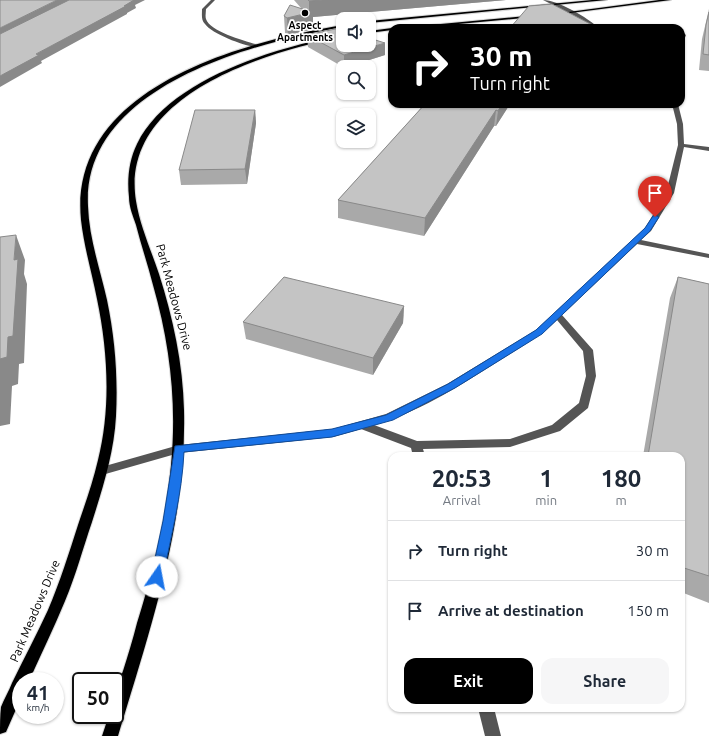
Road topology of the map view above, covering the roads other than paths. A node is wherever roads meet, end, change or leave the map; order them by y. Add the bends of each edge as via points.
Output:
1 (213, 0) edge
2 (545, 0) edge
3 (605, 0) edge
4 (669, 0) edge
5 (555, 5) junction
6 (571, 12) junction
7 (547, 14) edge
8 (540, 15) edge
9 (376, 21) edge
10 (443, 24) edge
11 (590, 24) edge
12 (336, 27) edge
13 (388, 30) edge
14 (376, 31) edge
15 (336, 37) edge
16 (256, 46) junction
17 (676, 108) edge
18 (681, 145) junction
19 (709, 149) edge
20 (636, 241) junction
21 (709, 256) edge
22 (557, 315) junction
23 (361, 425) junction
24 (179, 449) junction
25 (417, 451) edge
26 (102, 471) junction
27 (25, 672) edge
28 (12, 700) edge
29 (487, 712) edge
30 (0, 726) edge
31 (110, 736) edge
32 (493, 736) edge

1 - 16 street via 204,9 204,20 212,29
2 - 5 street
3 - 5 main road
4 - 6 main road
5 - 6 street
5 - 9 main road
6 - 7 main road
6 - 11 street
8 - 10 main road
12 - 16 main road, Park Meadows Drive via 306,32
13 - 14 main road
15 - 24 main road, Park Meadows Drive via 267,55 225,72 180,99 158,118 142,139 132,169 132,202 163,303 175,356 180,424
16 - 26 main road, Park Meadows Drive via 199,66 148,95 122,116 102,138 94,153 84,190 86,219 105,315 111,366 109,432
17 - 18 street
18 - 19 street
18 - 20 street via 670,193 648,229
20 - 21 street
20 - 22 street
22 - 23 street via 539,332 451,386 390,417
22 - 25 street via 588,350 591,376 584,405 556,428 510,442
23 - 24 street via 332,433
23 - 25 street
24 - 26 street
24 - 31 main road, Park Meadows Drive via 169,521 154,592
26 - 27 main road, Park Meadows Drive via 63,589
28 - 30 main road, Park Meadows Drive
29 - 32 street

